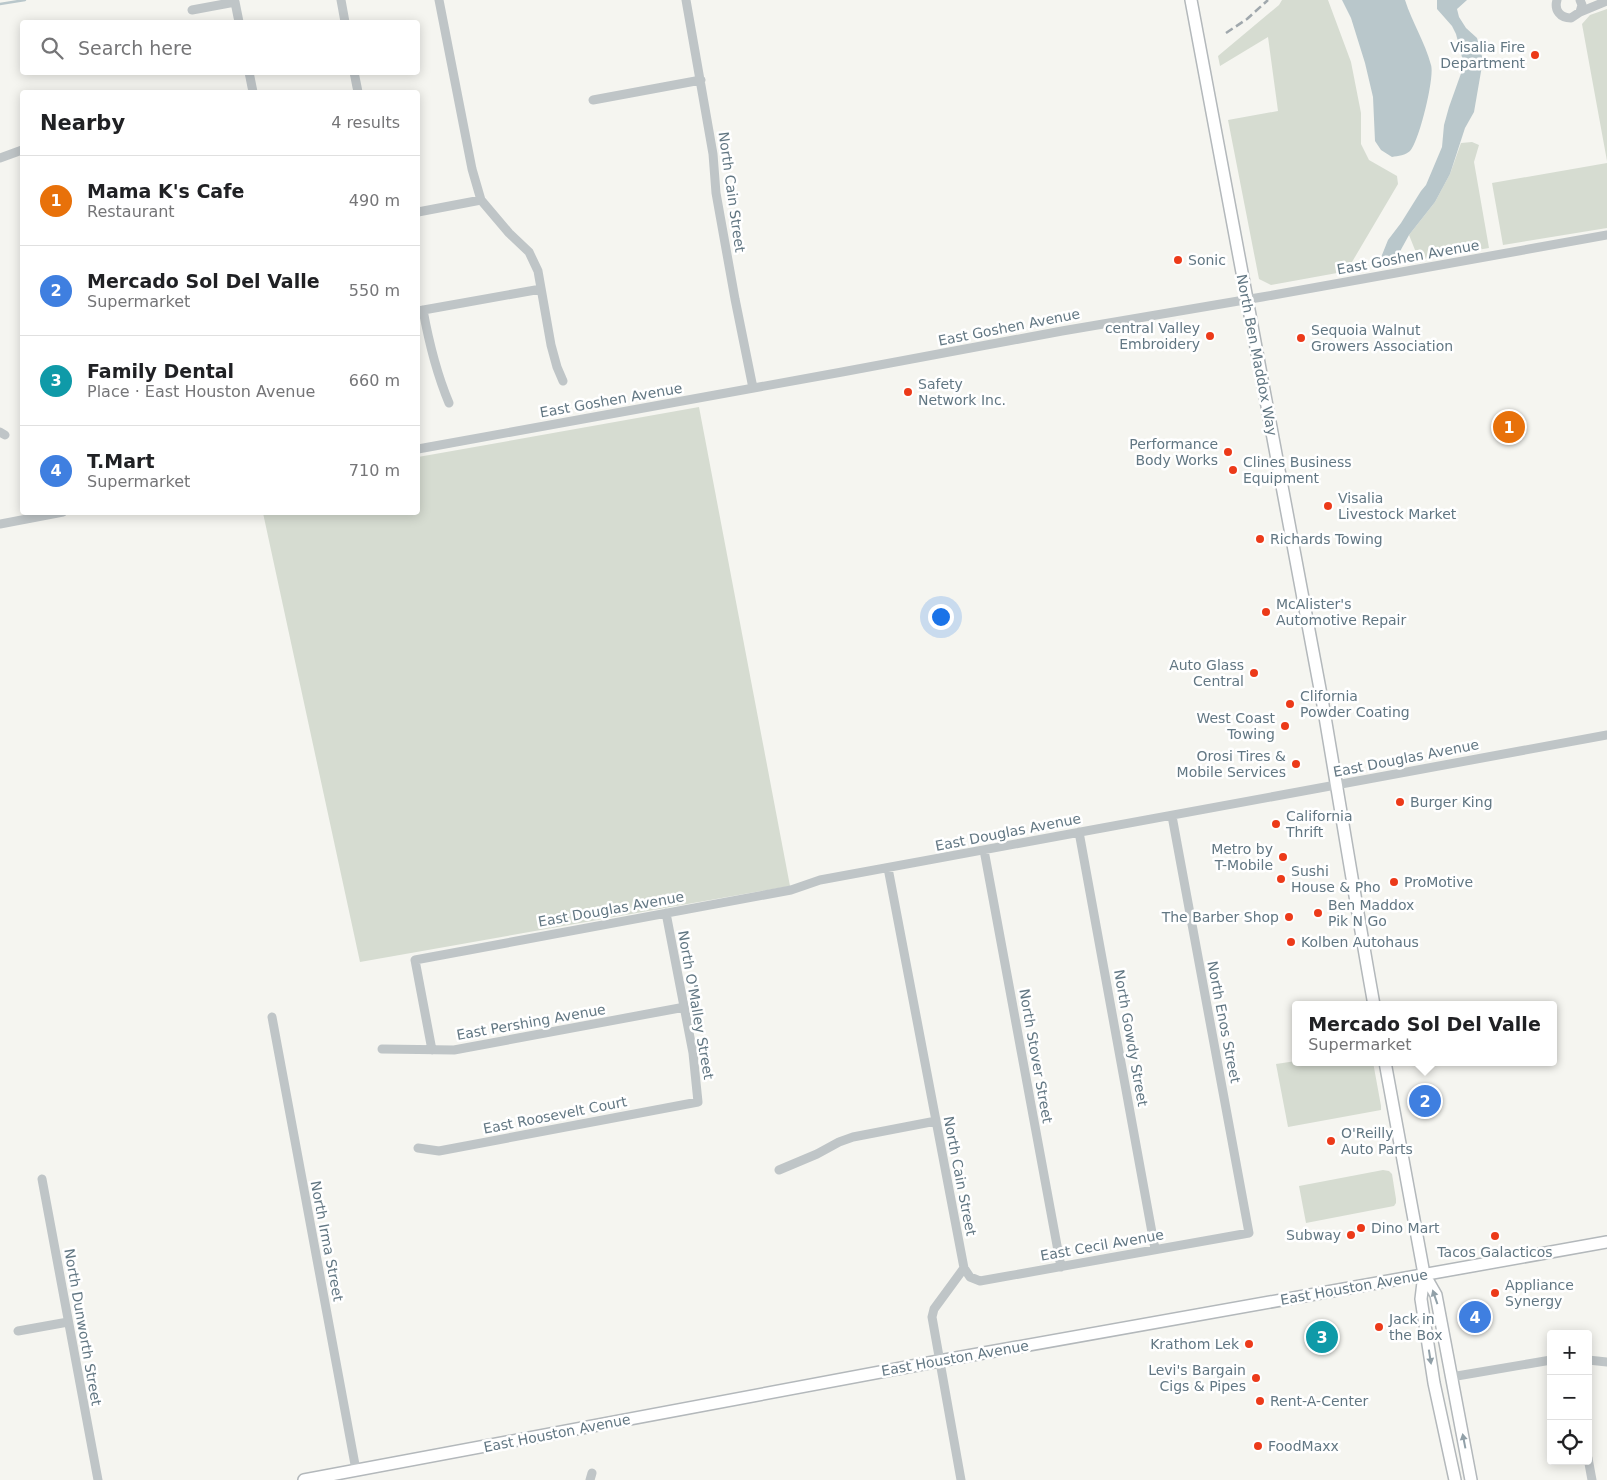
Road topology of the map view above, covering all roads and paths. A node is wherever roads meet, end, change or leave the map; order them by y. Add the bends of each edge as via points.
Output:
1 (246, 0) edge
2 (340, 0) edge
3 (439, 0) edge
4 (686, 0) edge
5 (1191, 0) edge
6 (1557, 0) edge
7 (1580, 0) edge
8 (1607, 1) edge
9 (236, 2) junction
10 (192, 10) dead end
11 (1580, 12) junction
12 (239, 20) edge
13 (345, 20) edge
14 (250, 75) edge
15 (355, 75) edge
16 (701, 80) junction
17 (253, 90) edge
18 (358, 90) edge
19 (593, 100) dead end
20 (20, 151) edge
21 (0, 158) edge
22 (480, 200) junction
23 (420, 212) edge
24 (1607, 235) edge
25 (541, 289) junction
26 (1247, 300) junction
27 (420, 310) edge
28 (563, 381) dead end
29 (753, 388) junction
30 (450, 403) dead end
31 (420, 449) edge
32 (47, 515) edge
33 (0, 524) edge
34 (1607, 735) edge
35 (1337, 785) junction
36 (1172, 816) junction
37 (1079, 832) junction
38 (984, 850) junction
39 (888, 868) junction
40 (666, 913) junction
41 (1373, 1001) edge
42 (685, 1007) junction
43 (272, 1017) dead end
44 (382, 1049) dead end
45 (432, 1050) junction
46 (1386, 1066) edge
47 (698, 1102) joint
48 (936, 1121) junction
49 (418, 1148) dead end
50 (778, 1170) dead end
51 (42, 1179) dead end
52 (1249, 1233) joint
53 (1607, 1242) edge
54 (1155, 1250) junction
55 (1061, 1267) junction
56 (964, 1268) junction
57 (1424, 1274) junction
58 (68, 1322) junction
59 (18, 1331) dead end
60 (1592, 1360) edge
61 (939, 1361) junction
62 (1547, 1361) edge
63 (1607, 1362) edge
64 (1451, 1377) junction
65 (1589, 1465) edge
66 (356, 1470) junction
67 (98, 1480) edge
68 (304, 1480) edge
69 (961, 1480) edge
70 (1455, 1480) edge
71 (1471, 1480) edge
72 (1592, 1480) edge

1 - 9 street
2 - 13 street
3 - 22 street
4 - 16 street, North Cain Street
5 - 26 main road, North Ben Maddox Way
6 - 11 street via 1556,8 1563,16 1571,18
7 - 11 street
8 - 11 street
9 - 10 street
9 - 12 street
14 - 17 street
15 - 18 street
16 - 19 street
16 - 29 street, North Cain Street via 716,193
20 - 21 street
22 - 23 street
22 - 25 street via 528,252 538,271
24 - 26 street, East Goshen Avenue
25 - 27 street
25 - 28 street via 551,345
26 - 29 street, East Goshen Avenue
26 - 35 main road, North Ben Maddox Way
27 - 30 street via 436,371
29 - 31 street, East Goshen Avenue
32 - 33 street
34 - 35 street, East Douglas Avenue
35 - 36 street, East Douglas Avenue
35 - 41 main road, North Ben Maddox Way
36 - 37 street, East Douglas Avenue
36 - 52 street, North Enos Street
37 - 38 street, East Douglas Avenue
37 - 54 street, North Gowdy Street
38 - 39 street, East Douglas Avenue
38 - 55 street, North Stover Street
39 - 40 street, East Douglas Avenue
39 - 48 street, North Cain Street
40 - 42 street, North O'Malley Street
40 - 45 street, East Douglas Avenue via 415,960
42 - 45 street, East Pershing Avenue via 454,1050
42 - 47 street, North O'Malley Street
43 - 66 street, North Irma Street
44 - 45 street, East Pershing Avenue
46 - 57 main road
47 - 49 street, East Roosevelt Court via 440,1151
48 - 50 street via 853,1137
48 - 56 street, North Cain Street
51 - 58 street, North Dunworth Street
52 - 54 street, East Cecil Avenue
53 - 57 main road, East Houston Avenue
54 - 55 street, East Cecil Avenue
55 - 56 street, East Cecil Avenue via 980,1281 970,1277
56 - 61 street via 933,1313
57 - 61 main road, East Houston Avenue
64 -> 57 main road via 1436,1295
57 -> 70 main road via 1421,1299 1434,1382
58 - 59 street
58 - 67 street, North Dunworth Street
60 - 63 street
61 - 66 main road, East Houston Avenue
61 - 69 street
62 - 64 street
71 -> 64 main road
65 - 72 street
66 - 68 main road, East Houston Avenue

